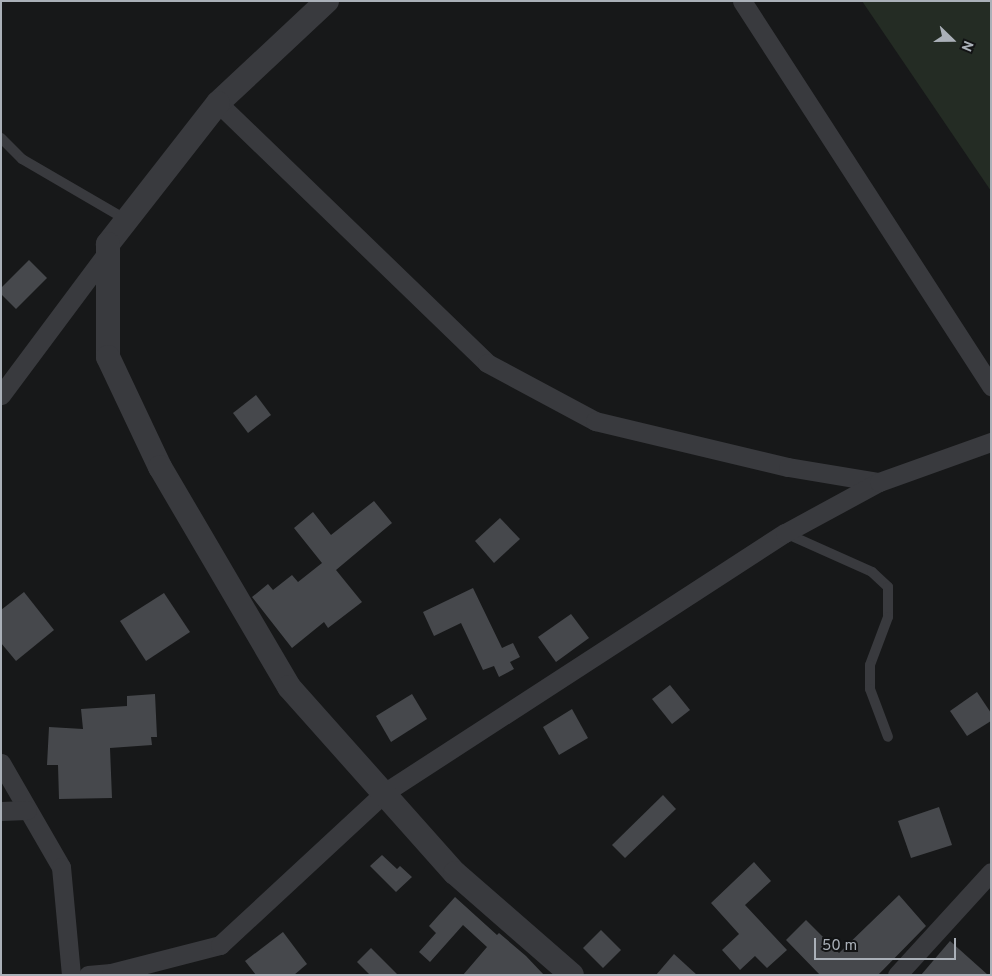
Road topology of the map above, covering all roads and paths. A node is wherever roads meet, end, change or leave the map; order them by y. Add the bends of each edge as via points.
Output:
1 (328, 1) edge
2 (742, 1) edge
3 (218, 103) junction
4 (1, 138) edge
5 (127, 220) junction
6 (108, 250) junction
7 (991, 386) edge
8 (1, 395) edge
9 (991, 442) edge
10 (879, 482) junction
11 (785, 533) junction
12 (888, 737) dead end
13 (1, 763) edge
14 (384, 794) junction
15 (28, 810) junction
16 (1, 811) edge
17 (991, 872) edge
18 (71, 975) edge
19 (88, 975) edge
20 (572, 975) edge
21 (897, 975) edge

1 - 3 street
2 - 7 street
3 - 5 street
3 - 10 street via 487,363 595,421 788,467
4 - 5 lane via 22,159
5 - 6 street via 108,244
6 - 8 street
6 - 14 street via 108,357 160,467 289,686
9 - 10 street
10 - 11 street
11 - 12 lane via 872,572 888,586 888,617 870,665 870,689
11 - 14 street
13 - 15 street
14 - 19 street via 220,945 111,973
14 - 20 street via 455,873
15 - 16 street
15 - 18 street via 61,867
17 - 21 street

